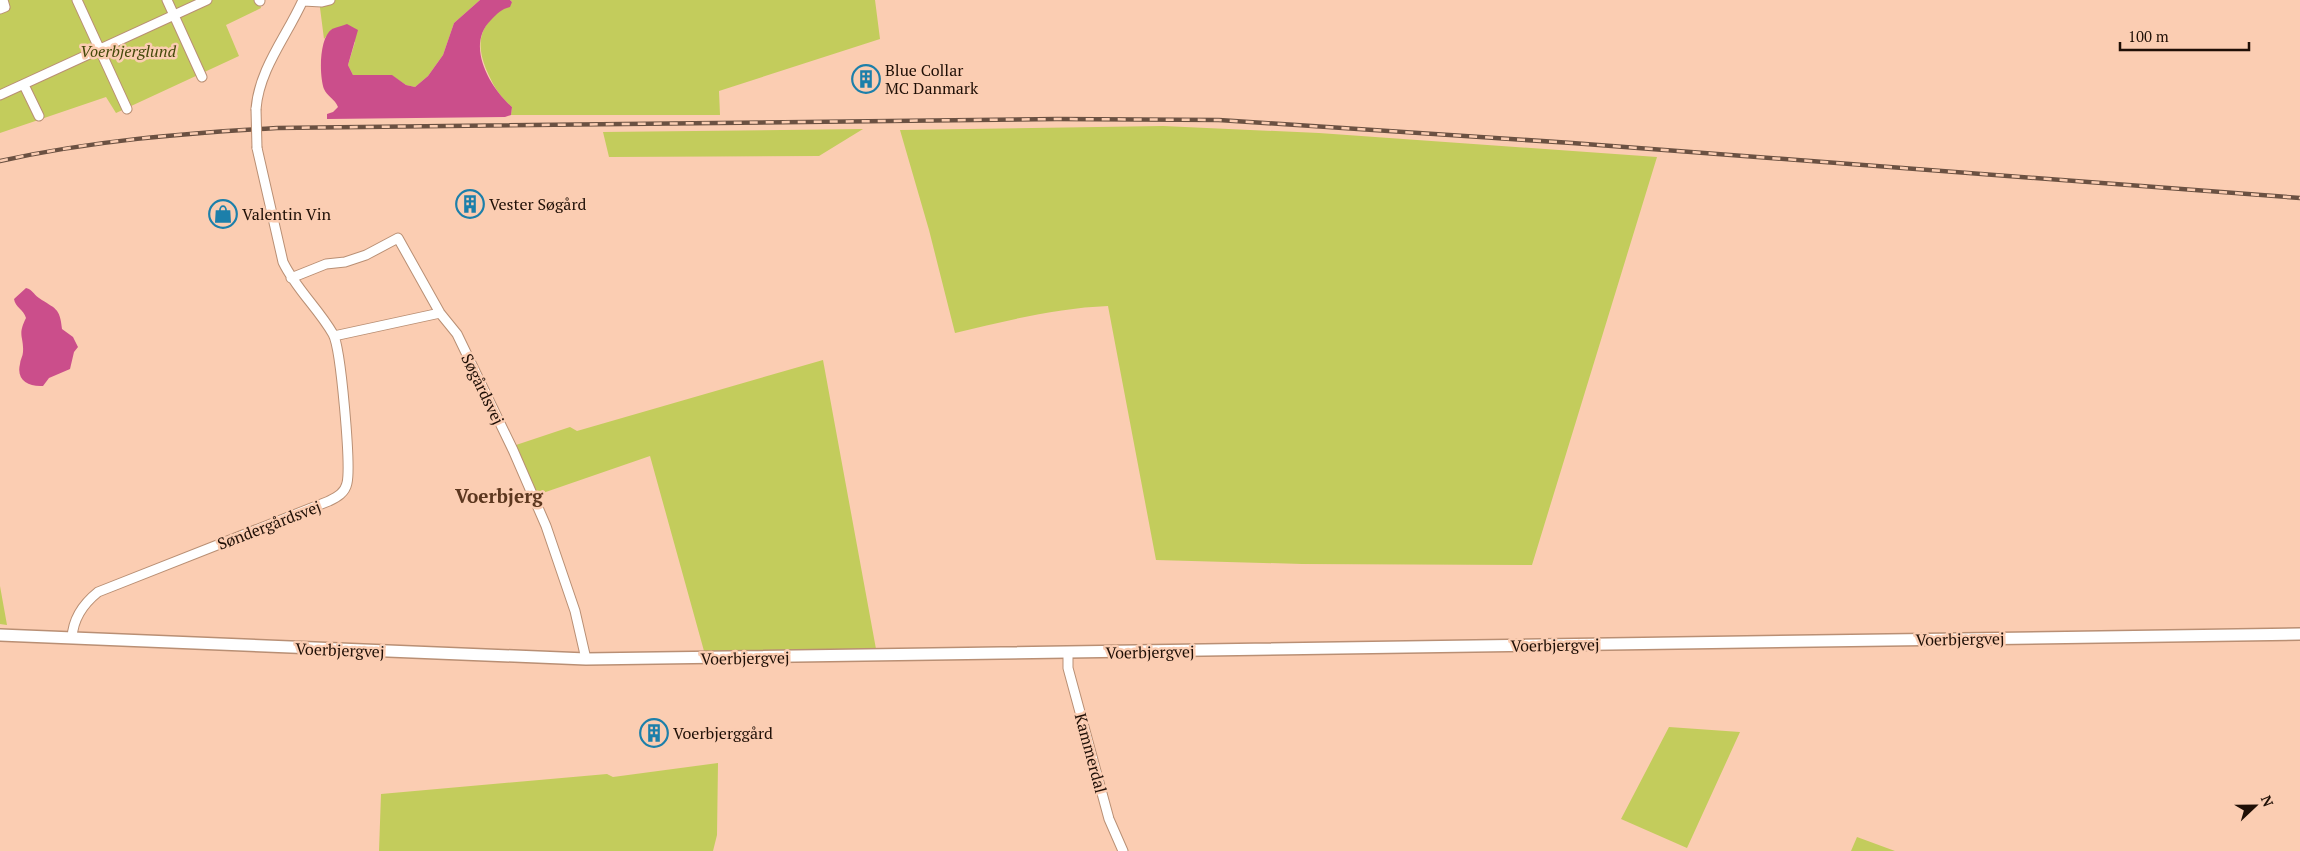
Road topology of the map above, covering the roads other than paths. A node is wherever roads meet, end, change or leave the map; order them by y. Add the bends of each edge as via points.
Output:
1 (2, 0) edge
2 (77, 0) edge
3 (167, 0) edge
4 (207, 0) edge
5 (303, 0) edge
6 (330, 0) edge
7 (0, 9) edge
8 (174, 15) junction
9 (100, 49) junction
10 (202, 77) dead end
11 (24, 85) junction
12 (0, 95) edge
13 (127, 109) dead end
14 (39, 116) dead end
15 (291, 278) junction
16 (440, 313) junction
17 (334, 336) junction
18 (2300, 634) edge
19 (0, 635) edge
20 (72, 638) junction
21 (1068, 653) junction
22 (586, 659) junction
23 (1123, 851) edge

1 - 7 street via 5,7
2 - 9 street
3 - 8 street
4 - 8 street
5 - 6 street, Søndergårdsvej
5 - 15 street, Søndergårdsvej, bridge via 262,78 256,109 257,148 283,262
8 - 9 street
8 - 10 street
9 - 11 street
9 - 13 street
11 - 12 street
11 - 14 street
15 - 16 street, Søgårdsvej via 326,264 366,255 398,238
15 - 17 street, Søndergårdsvej
16 - 17 street
16 - 22 street, Søgårdsvej via 457,334 546,526 575,611
17 - 20 street, Søndergårdsvej via 339,356 347,452 348,473 344,491 329,501 98,592 82,607
18 - 21 street, Voerbjergvej
19 - 20 street, Voerbjergvej
20 - 22 street, Voerbjergvej
21 - 22 street, Voerbjergvej
21 - 23 street, Kammerdal via 1068,668 1107,810

